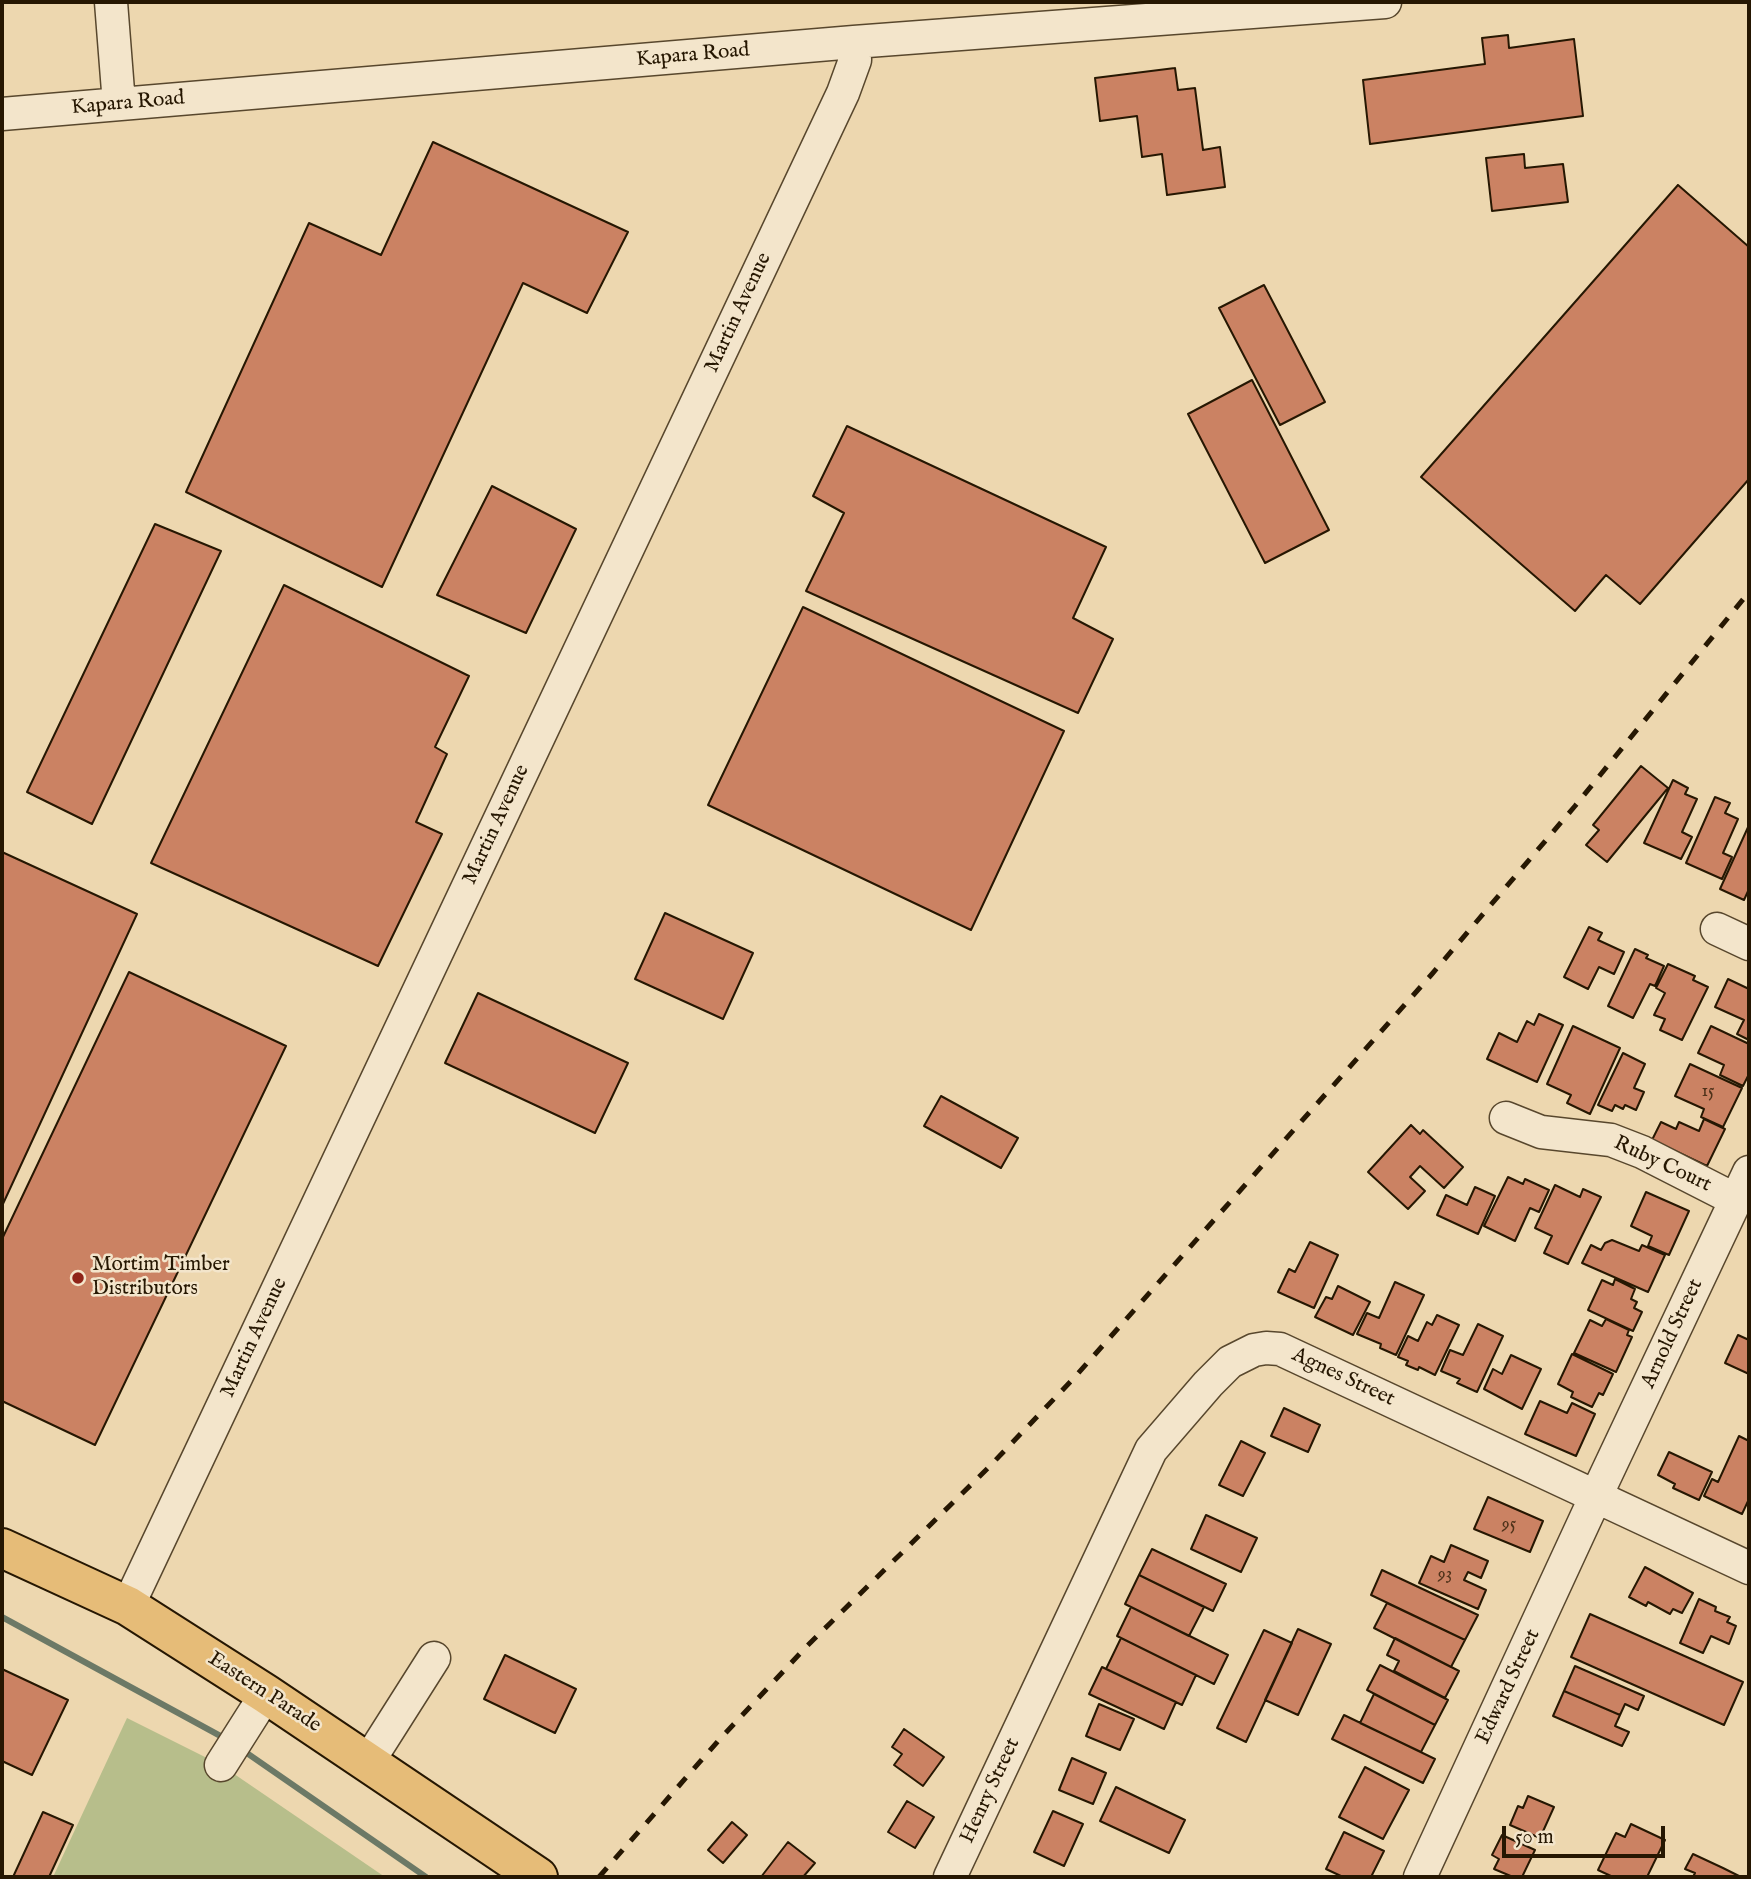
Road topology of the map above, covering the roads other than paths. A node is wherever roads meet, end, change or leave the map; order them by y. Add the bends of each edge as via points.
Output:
1 (110, 2) edge
2 (1385, 2) edge
3 (854, 42) junction
4 (119, 104) junction
5 (2, 114) edge
6 (1717, 929) dead end
7 (1749, 944) edge
8 (1506, 1118) dead end
9 (1749, 1171) edge
10 (1736, 1200) junction
11 (1596, 1496) junction
12 (2, 1548) edge
13 (1749, 1568) edge
14 (128, 1606) junction
15 (434, 1658) dead end
16 (1032, 1704) joint
17 (257, 1707) junction
18 (368, 1762) junction
19 (221, 1765) dead end
20 (526, 1872) edge
21 (950, 1877) edge
22 (1420, 1877) edge

1 - 4 street
2 - 3 street, Kapara Road
3 - 4 street, Kapara Road
3 - 14 street, Martin Avenue via 855,60 843,93
4 - 5 street, Kapara Road
6 - 7 street
8 - 10 street, Ruby Court via 1541,1132 1611,1140
9 - 10 street, Arnold Street
10 - 11 street, Arnold Street
11 - 13 street, Agnes Street
11 - 16 street, Agnes Street via 1280,1349 1254,1350 1230,1362 1151,1450
11 - 22 street, Edward Street
12 - 14 main road, Eastern Parade
14 - 17 main road, Eastern Parade
15 - 18 street
16 - 21 street, Henry Street
17 - 18 main road, Eastern Parade
17 - 19 street
18 - 20 main road, Eastern Parade

